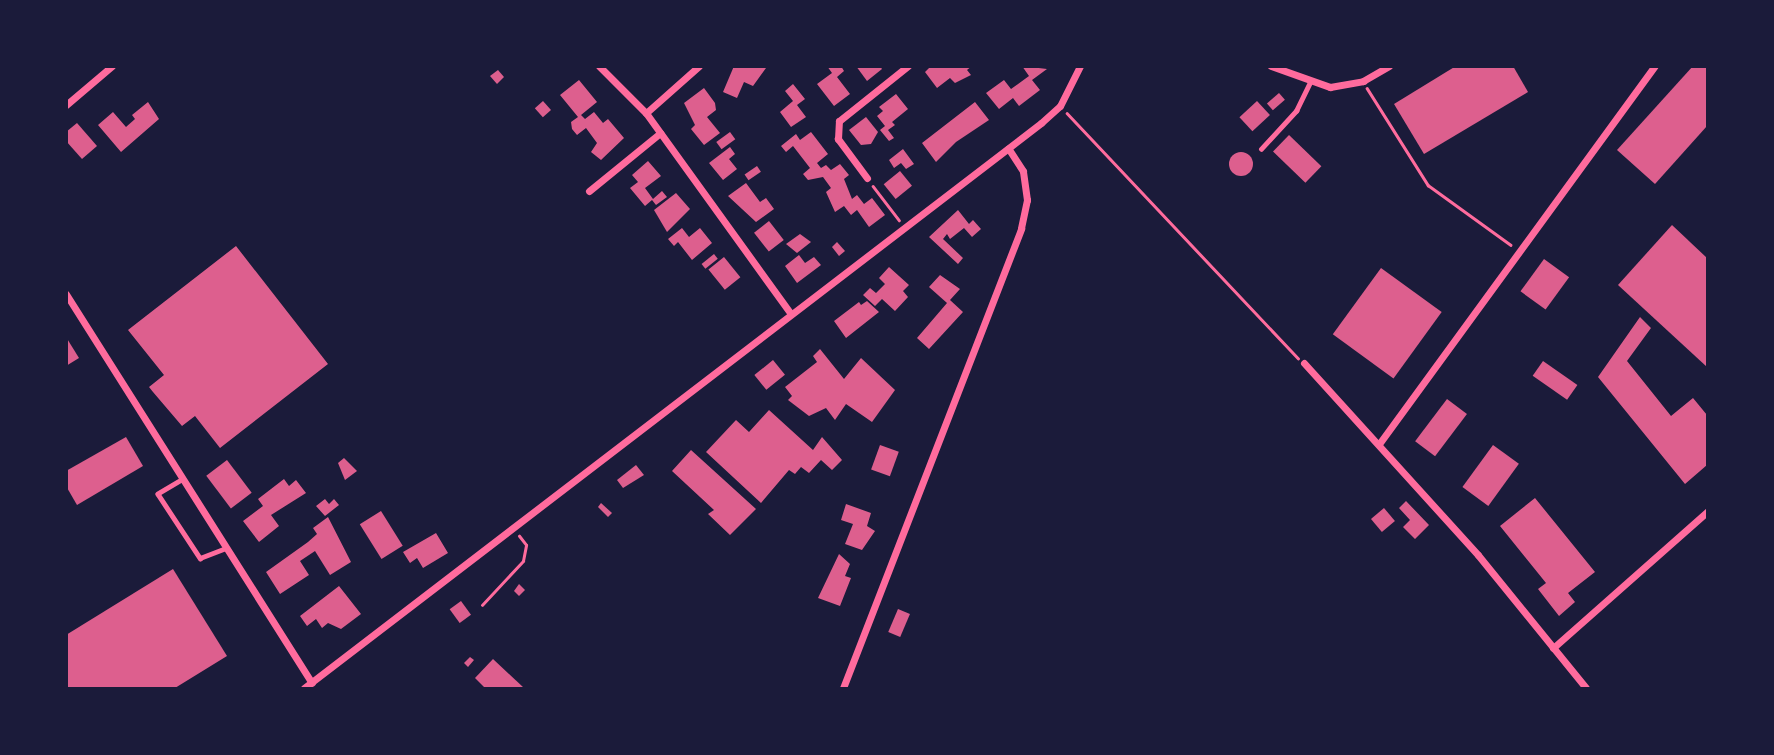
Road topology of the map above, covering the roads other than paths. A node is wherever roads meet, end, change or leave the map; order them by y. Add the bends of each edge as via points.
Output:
1 (112, 66) edge
2 (599, 66) edge
3 (699, 66) edge
4 (908, 66) edge
5 (1080, 66) edge
6 (1270, 66) edge
7 (1389, 66) edge
8 (1655, 66) edge
9 (1310, 82) junction
10 (66, 104) edge
11 (646, 113) junction
12 (660, 133) junction
13 (1008, 148) junction
14 (1261, 149) dead end
15 (867, 178) road end
16 (589, 191) dead end
17 (66, 294) edge
18 (790, 313) junction
19 (1304, 363) dead end
20 (1379, 444) junction
21 (183, 479) junction
22 (1707, 511) edge
23 (227, 548) junction
24 (1553, 648) junction
25 (312, 683) junction
26 (304, 688) edge
27 (843, 688) edge
28 (1586, 688) edge

1 - 10 street
2 - 11 street
3 - 11 street
4 - 15 street via 839,121 838,139
5 - 13 street via 1060,106
6 - 9 street
7 - 9 street via 1363,81 1330,87
8 - 20 street
9 - 14 lane via 1296,111
11 - 12 street
12 - 16 street
12 - 18 street
13 - 18 street
13 - 27 street via 1023,171 1027,200 1021,228
17 - 21 street
18 - 25 street
19 - 20 street
20 - 24 street
21 - 23 street
21 - 23 lane via 158,494 192,548 200,558 208,559
22 - 24 street
23 - 25 street
24 - 28 street
25 - 26 street

